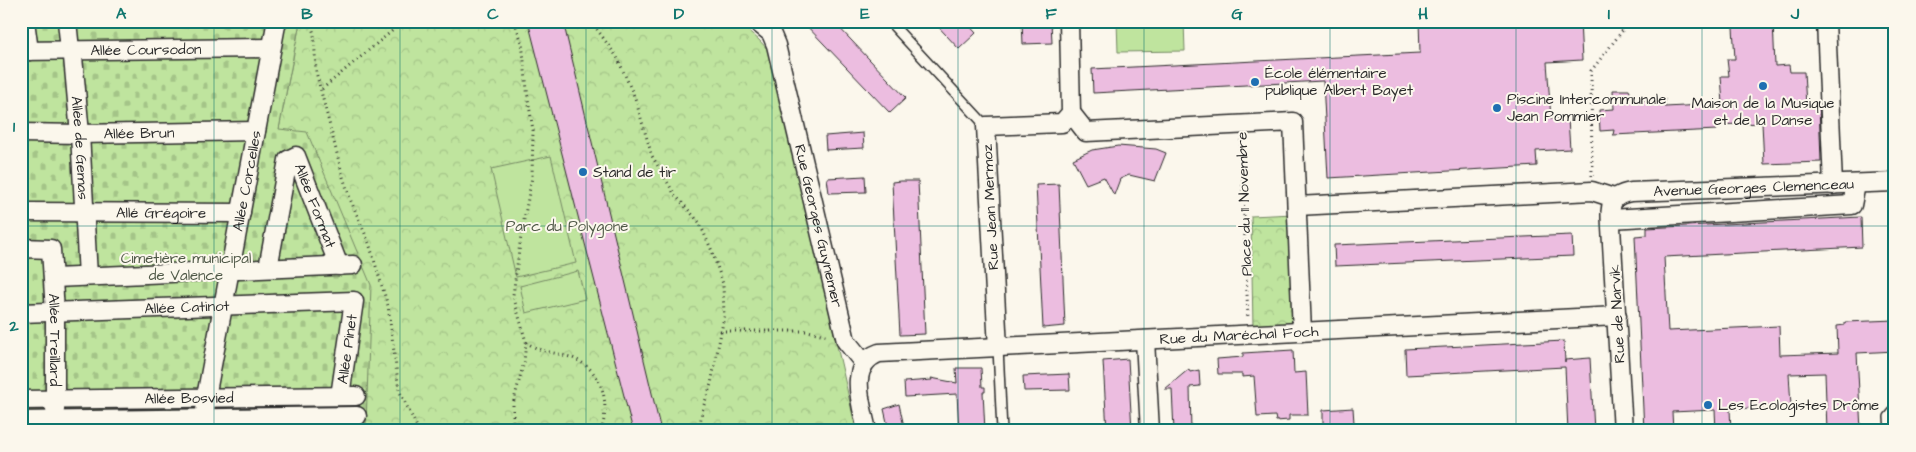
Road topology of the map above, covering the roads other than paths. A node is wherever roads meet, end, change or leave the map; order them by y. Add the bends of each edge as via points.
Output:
1 (25, 21) edge
2 (67, 21) edge
3 (275, 21) edge
4 (756, 21) edge
5 (889, 21) edge
6 (1069, 21) edge
7 (1826, 21) edge
8 (272, 48) junction
9 (70, 50) junction
10 (25, 51) edge
11 (1071, 113) junction
12 (986, 126) junction
13 (256, 131) junction
14 (21, 133) edge
15 (80, 134) junction
16 (1895, 182) edge
17 (1856, 184) junction
18 (1833, 185) junction
19 (1614, 198) junction
20 (1297, 206) junction
21 (21, 212) edge
22 (85, 212) junction
23 (240, 214) junction
24 (1611, 218) junction
25 (21, 248) edge
26 (268, 268) junction
27 (230, 270) junction
28 (88, 276) junction
29 (54, 278) junction
30 (354, 301) joint
31 (223, 305) junction
32 (55, 312) junction
33 (21, 313) edge
34 (1617, 316) junction
35 (1302, 332) junction
36 (1145, 340) junction
37 (998, 348) junction
38 (863, 362) junction
39 (348, 396) joint
40 (206, 398) junction
41 (56, 399) junction
42 (21, 400) edge
43 (1895, 410) edge
44 (357, 416) dead end
45 (21, 421) edge
46 (204, 424) edge
47 (312, 424) edge
48 (54, 425) edge
49 (867, 431) edge
50 (1002, 431) edge
51 (1150, 431) edge
52 (1623, 431) edge
53 (1890, 431) edge

1 - 10 street
2 - 9 street, Allée de Gemas
3 - 8 street, Allée Corcelles
4 - 38 street, Rue Georges Guynemer via 771,33 776,46 846,341
5 - 12 lane, Rue Jean Mermoz
6 - 11 street
7 - 18 street
8 - 9 street, Allée Coursodon
8 - 13 street, Allée Corcelles
9 - 10 street, Allée Coursodon
9 - 15 street, Allée de Gemas
11 - 12 street via 1062,123
11 - 20 street, Place du 11 Novembre via 1086,132 1293,122
12 - 37 street, Rue Jean Mermoz
13 - 15 street, Allée Brun
13 - 23 street, Allée Corcelles
14 - 15 street, Allée Brun
15 - 22 street, Allée de Gemas
16 - 17 street, Avenue Georges Clemenceau
17 - 18 street, Avenue Georges Clemenceau
17 - 24 street via 1852,206
18 - 19 street, Avenue Georges Clemenceau via 1631,192
19 - 20 street via 1592,191
19 - 24 street, Rue de Narvik
20 - 35 street, Place du 11 Novembre
21 - 22 street, Allé Grégoire
22 - 23 street, Allé Grégoire
22 - 28 street, Allée de Gemas
23 - 27 street, Allée Corcelles
24 - 34 street, Rue de Narvik
25 - 29 street, Allée Treillard via 51,249
26 - 26 street, Allée Format via 346,265 296,156 288,160
26 - 27 street
27 - 28 street
27 - 31 street, Allée Corcelles
28 - 29 street
29 - 32 street, Allée Treillard
30 - 31 street, Allée Catinot
30 - 39 street, Allée Pinet
31 - 32 street, Allée Catinot
31 - 40 street, Allée Corcelles
32 - 33 street, Allée Catinot
32 - 41 street, Allée Treillard
34 - 35 street, Rue du Maréchal Foch
34 - 52 street, Rue de Narvik
35 - 36 street, Rue du Maréchal Foch
36 - 37 street, Rue du Maréchal Foch
36 - 51 street
37 - 38 street, Rue du Maréchal Foch via 879,353
37 - 50 lane, Rue Jean Mermoz
38 - 49 street via 858,383
39 - 40 street, Allée Bosvied
40 - 41 street, Allée Bosvied
40 - 46 street, Allée Corcelles
41 - 42 street, Allée Bosvied
41 - 48 street, Allée Treillard
43 - 53 lane via 1889,417
44 - 47 street
45 - 48 street
46 - 47 street
46 - 48 street

